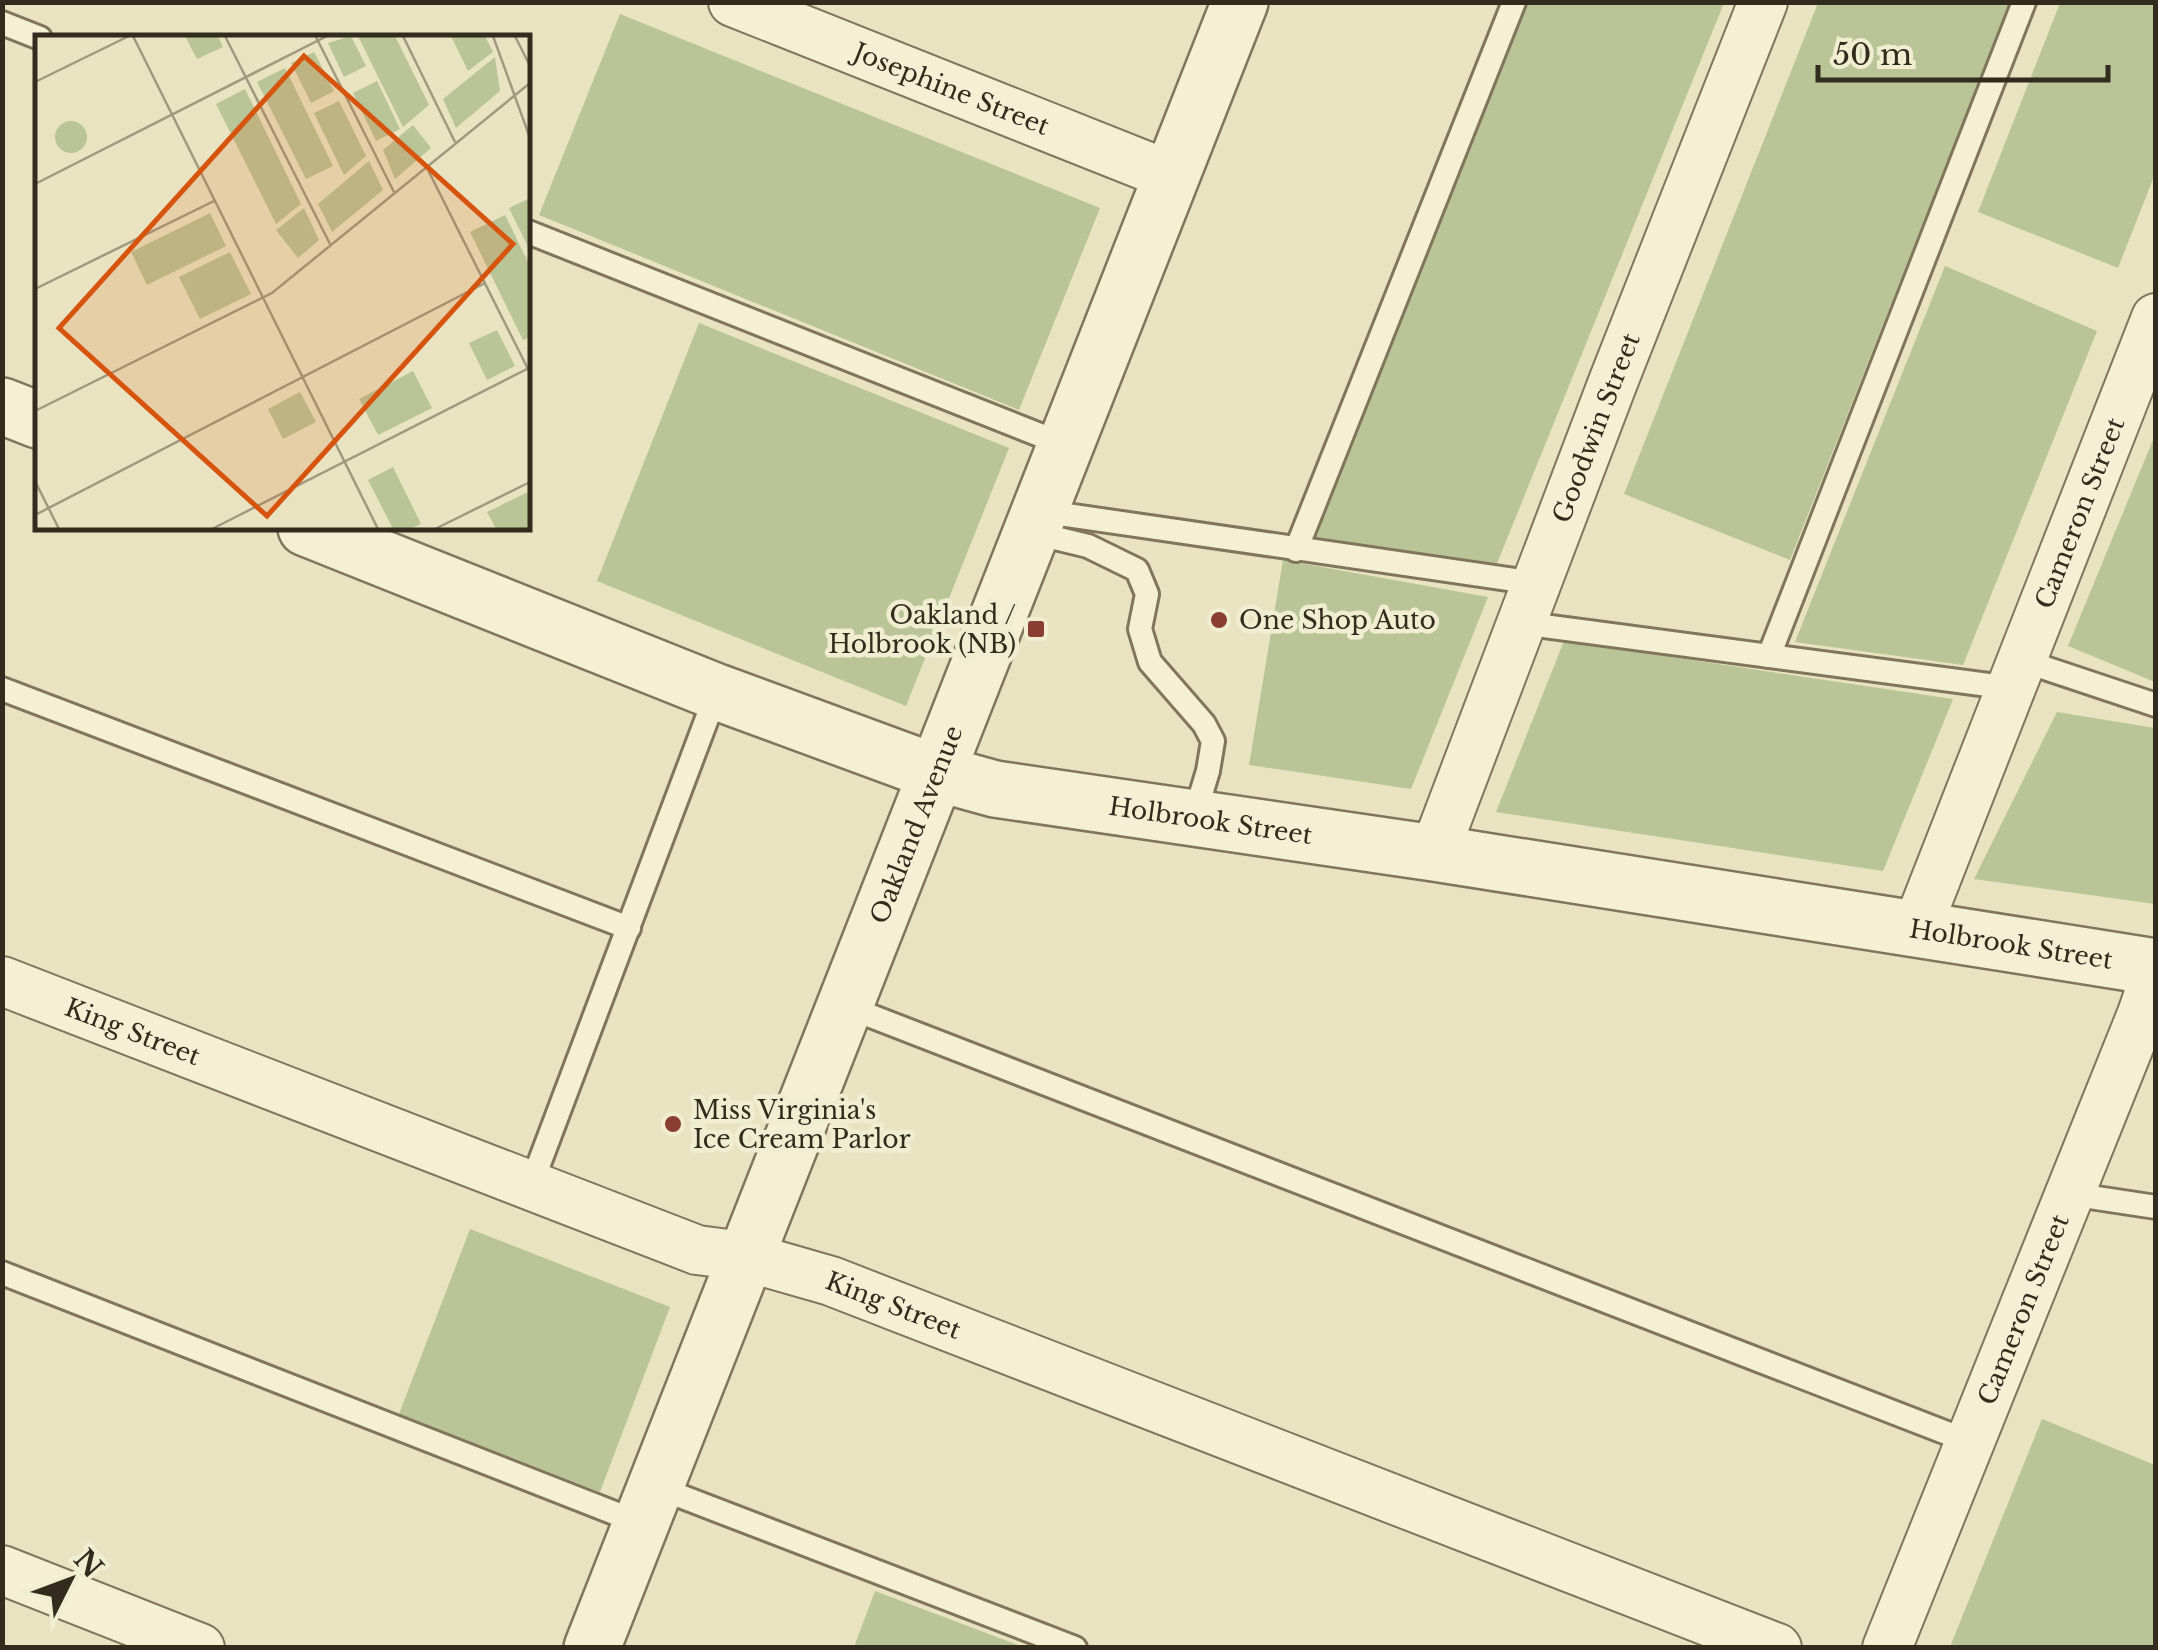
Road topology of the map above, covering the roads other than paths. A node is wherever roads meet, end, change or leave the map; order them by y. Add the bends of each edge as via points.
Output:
1 (734, 2) edge
2 (1240, 2) edge
3 (1514, 2) edge
4 (1763, 2) edge
5 (2024, 2) edge
6 (2, 23) edge
7 (35, 36) edge
8 (1171, 176) junction
9 (530, 233) edge
10 (2156, 318) edge
11 (2, 406) edge
12 (35, 419) edge
13 (1065, 445) junction
14 (1034, 522) junction
15 (311, 530) edge
16 (1296, 550) junction
17 (1529, 603) junction
18 (1769, 656) junction
19 (2016, 674) junction
20 (2, 689) edge
21 (717, 692) junction
22 (2156, 705) edge
23 (937, 773) junction
24 (1194, 817) junction
25 (1434, 853) junction
26 (628, 928) junction
27 (1916, 930) junction
28 (2156, 970) edge
29 (2, 981) edge
30 (844, 1006) junction
31 (531, 1186) junction
32 (2070, 1194) junction
33 (2156, 1207) edge
34 (744, 1256) junction
35 (2, 1273) edge
36 (1970, 1442) junction
37 (647, 1504) junction
38 (2, 1570) edge
39 (200, 1648) edge
40 (592, 1648) edge
41 (1075, 1648) edge
42 (1777, 1648) edge
43 (1887, 1648) edge

1 - 8 street, Josephine Street
2 - 8 street, Oakland Avenue
3 - 16 lane
4 - 17 street, Goodwin Street
5 - 18 lane
6 - 7 lane
8 - 13 street, Oakland Avenue
9 - 13 lane
10 - 19 street, Cameron Street
11 - 12 street
13 - 14 street, Oakland Avenue
14 - 16 lane
14 - 23 street, Oakland Avenue
14 - 24 lane via 1137,570 1147,594 1140,628 1150,662 1213,741
15 - 21 street, Holbrook Street
16 - 17 lane
17 - 18 lane
17 - 25 street, Goodwin Street
18 - 19 lane
19 - 22 lane
19 - 27 street, Cameron Street
20 - 26 lane
21 - 23 street, Holbrook Street
21 - 26 lane
23 - 24 street, Holbrook Street via 995,789
23 - 30 street, Oakland Avenue
24 - 25 street, Holbrook Street
25 - 27 street, Holbrook Street
26 - 31 lane
27 - 28 street, Holbrook Street
28 - 32 street, Cameron Street
29 - 31 street, King Street
30 - 34 street, Oakland Avenue
30 - 36 lane
31 - 34 street, King Street via 697,1250
32 - 33 lane
32 - 36 street, Cameron Street
34 - 37 street, Oakland Avenue
34 - 42 street, King Street via 830,1281
35 - 37 lane
36 - 43 street, Cameron Street
37 - 40 street, Oakland Avenue
37 - 41 lane
38 - 39 street

